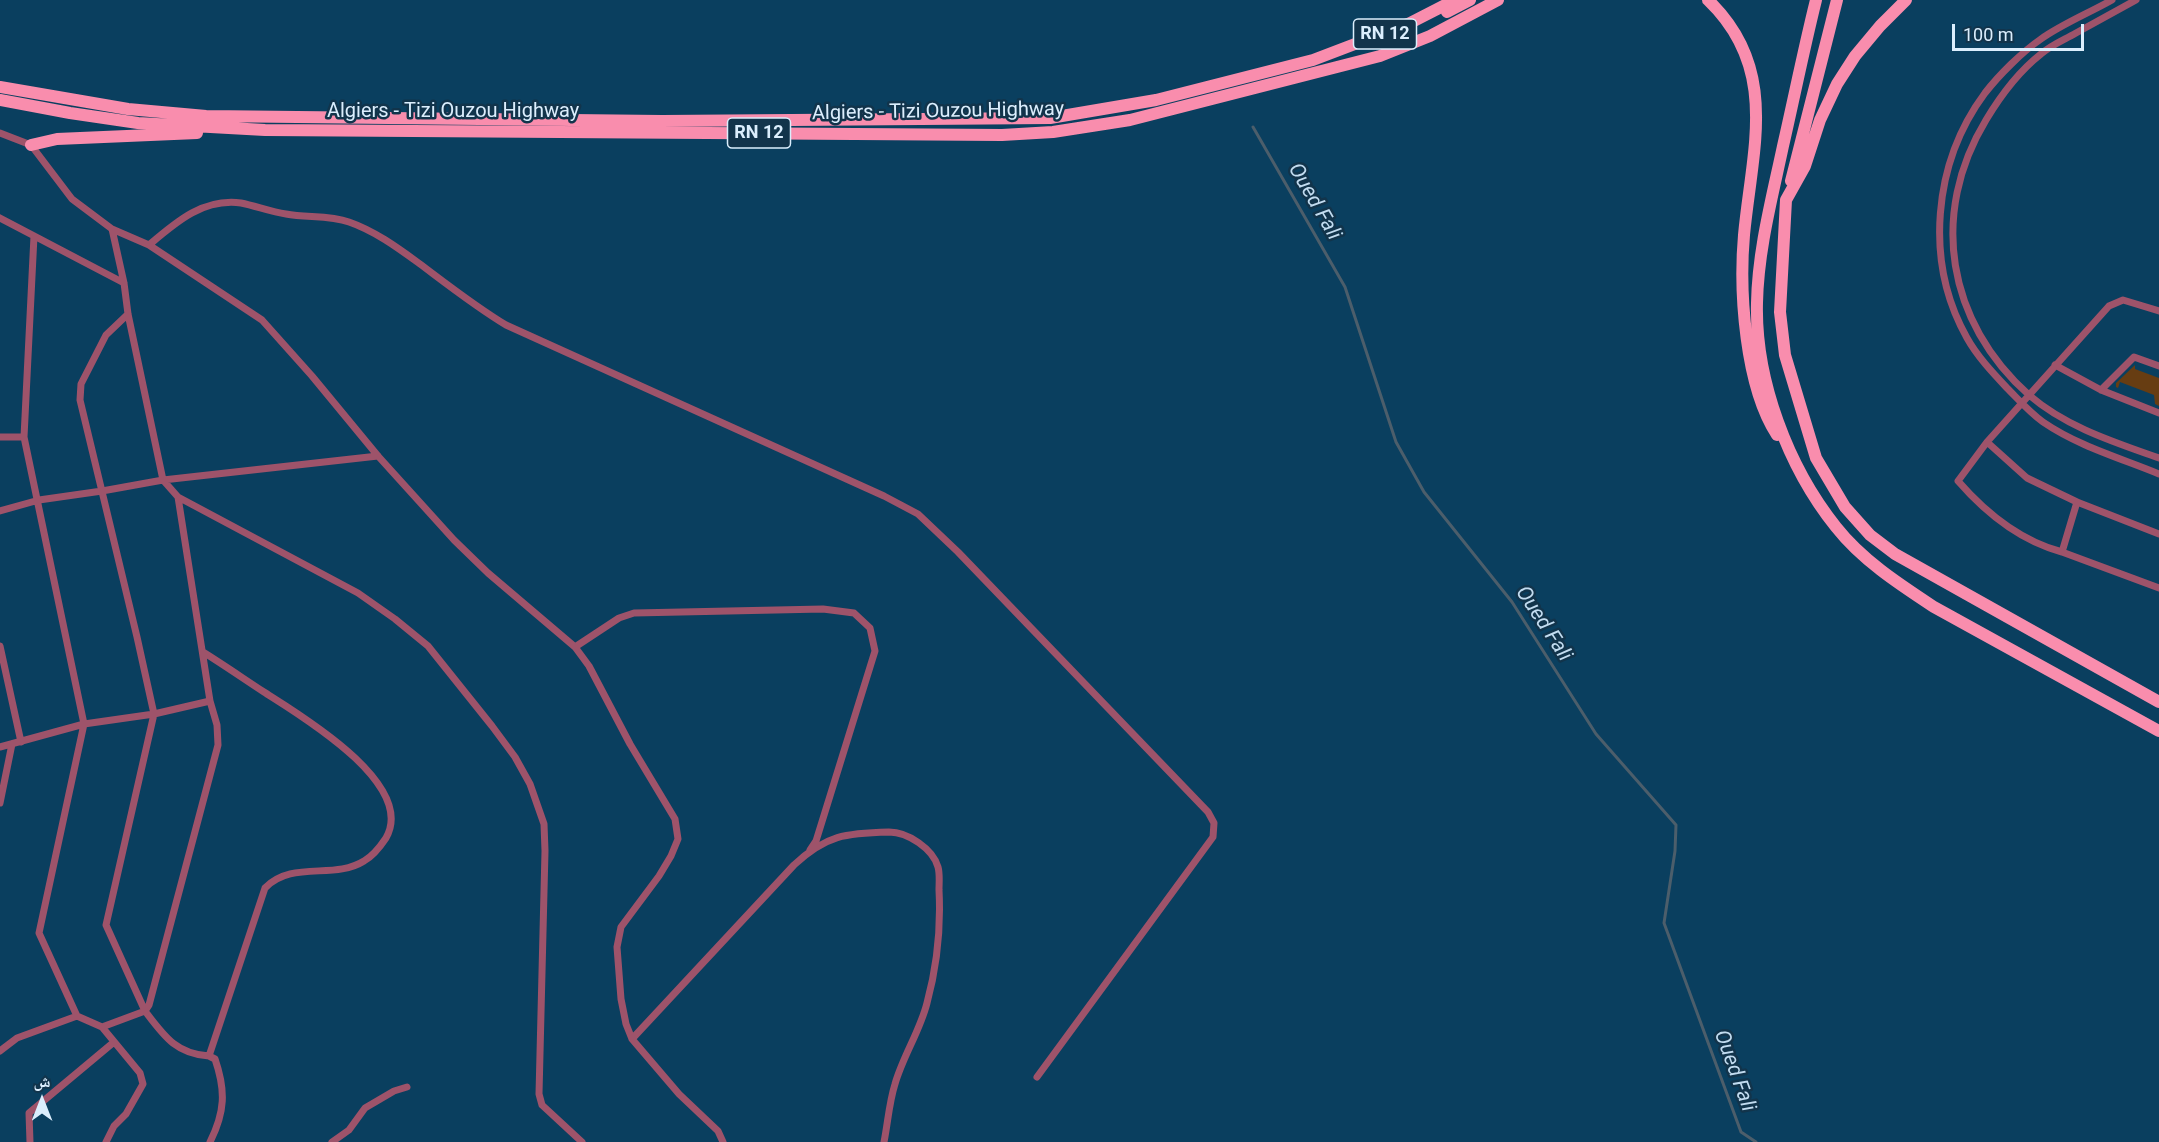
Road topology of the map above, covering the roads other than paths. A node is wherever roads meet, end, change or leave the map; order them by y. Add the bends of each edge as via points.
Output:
1 (1455, 0) edge
2 (1470, 0) edge
3 (1498, 0) edge
4 (1708, 0) edge
5 (1816, 0) edge
6 (1837, 0) edge
7 (1906, 0) edge
8 (2112, 0) edge
9 (2136, 0) edge
10 (1350, 48) junction
11 (0, 87) edge
12 (0, 100) edge
13 (225, 128) junction
14 (0, 132) edge
15 (31, 145) junction
16 (1786, 200) junction
17 (0, 218) edge
18 (112, 229) junction
19 (34, 236) junction
20 (149, 245) junction
21 (124, 283) junction
22 (2159, 311) edge
23 (128, 314) junction
24 (2055, 365) junction
25 (2159, 366) edge
26 (2101, 390) junction
27 (2030, 395) junction
28 (2022, 404) junction
29 (2159, 413) edge
30 (0, 437) edge
31 (24, 437) junction
32 (1987, 442) junction
33 (1791, 453) junction
34 (378, 456) junction
35 (2159, 458) edge
36 (2159, 474) edge
37 (163, 480) junction
38 (102, 491) junction
39 (178, 497) junction
40 (39, 500) junction
41 (2077, 502) junction
42 (0, 511) edge
43 (2159, 534) edge
44 (2062, 552) junction
45 (2159, 588) edge
46 (0, 646) edge
47 (575, 647) junction
48 (203, 652) junction
49 (210, 701) junction
50 (2159, 702) edge
51 (154, 714) junction
52 (84, 724) junction
53 (2159, 731) edge
54 (21, 742) junction
55 (12, 744) junction
56 (0, 747) edge
57 (0, 803) edge
58 (810, 850) junction
59 (145, 1011) junction
60 (77, 1016) junction
61 (102, 1027) junction
62 (632, 1039) junction
63 (114, 1042) junction
64 (0, 1051) edge
65 (209, 1056) junction
66 (1037, 1077) dead end
67 (407, 1087) dead end
68 (30, 1142) edge
69 (106, 1142) edge
70 (210, 1142) edge
71 (332, 1142) edge
72 (582, 1142) edge
73 (723, 1142) edge
74 (884, 1142) edge

1 - 10 highway, Algiers - Tizi Ouzou Highway / RN 12
2 - 10 highway via 1388,39
3 - 13 highway, Algiers - Tizi Ouzou Highway / RN 12 via 1430,36 1380,56 1130,120 1053,132 1002,135
4 - 33 highway via 1741,42 1756,88 1757,132 1744,237 1743,303 1747,343 1761,400 1771,426
5 - 33 highway via 1770,202 1757,304 1762,361 1774,412
6 - 16 highway
7 - 16 highway via 1855,56 1837,84 1805,166
8 - 28 street via 2041,39 1996,81 1957,143 1944,188 1940,256 1955,315 1980,357
9 - 27 street via 2043,52 2024,69 1996,103 1979,132 1958,184 1952,246 1959,286 1971,321 1986,346
10 - 11 highway, Algiers - Tizi Ouzou Highway / RN 12 via 1156,100 1050,118 206,116 128,109
12 - 13 highway, Algiers - Tizi Ouzou Highway / RN 12 via 138,123
13 - 15 highway via 192,134 57,139
14 - 15 street
15 - 18 street via 72,199
16 - 50 highway via 1780,312 1785,355 1816,458 1845,507 1870,535 1895,554
17 - 19 street
18 - 20 street
18 - 21 street
19 - 21 street
19 - 31 street
20 - 34 street via 262,320
20 - 66 street via 203,206 221,202 347,221 399,248 507,325 918,514 1208,812 1214,823 1213,837
21 - 23 street
22 - 24 street via 2128,301 2112,303
23 - 37 street
23 - 38 street via 106,335 81,384 80,400
24 - 26 street
24 - 27 street
25 - 26 street via 2134,357
26 - 29 street
27 - 28 street
27 - 35 street via 2072,424
28 - 32 street
28 - 36 street via 2063,434
30 - 31 street
31 - 40 street
32 - 41 street via 2027,478
32 - 44 street via 1958,481 1998,520 2046,548
33 - 53 highway via 1836,527 1894,579 1934,607
34 - 37 street
34 - 47 street via 488,573
37 - 38 street
37 - 39 street
38 - 40 street
38 - 51 street
39 - 48 street
39 - 72 street via 358,593 395,619 429,646 514,757 530,784 544,824 539,1094 542,1105
40 - 42 street
40 - 52 street
41 - 43 street
41 - 44 street
44 - 45 street
46 - 54 street
47 - 58 street via 619,618 634,613 823,609 854,613 870,628 875,651
47 - 62 street via 675,819 678,840 671,856 621,927 617,947 621,999
48 - 49 street
48 - 65 street via 348,750 382,793 390,811 387,835 378,849 357,865 292,873 265,888
49 - 51 street
49 - 59 street via 218,745
51 - 52 street
51 - 59 street via 106,925
52 - 54 street
52 - 60 street via 39,933
54 - 55 street
55 - 56 street
55 - 57 street
58 - 62 street
58 - 74 street via 840,836 898,832 922,845 932,854 938,868 940,935 935,968 927,1005 895,1082
59 - 61 street
59 - 65 street via 176,1046 192,1055
60 - 61 street
60 - 64 street via 17,1038
61 - 63 street
62 - 73 street via 679,1094 718,1131
63 - 68 street via 29,1113
63 - 69 street via 140,1073 143,1084
65 - 70 street via 215,1059 223,1089 222,1112
67 - 71 street via 365,1108 349,1130

